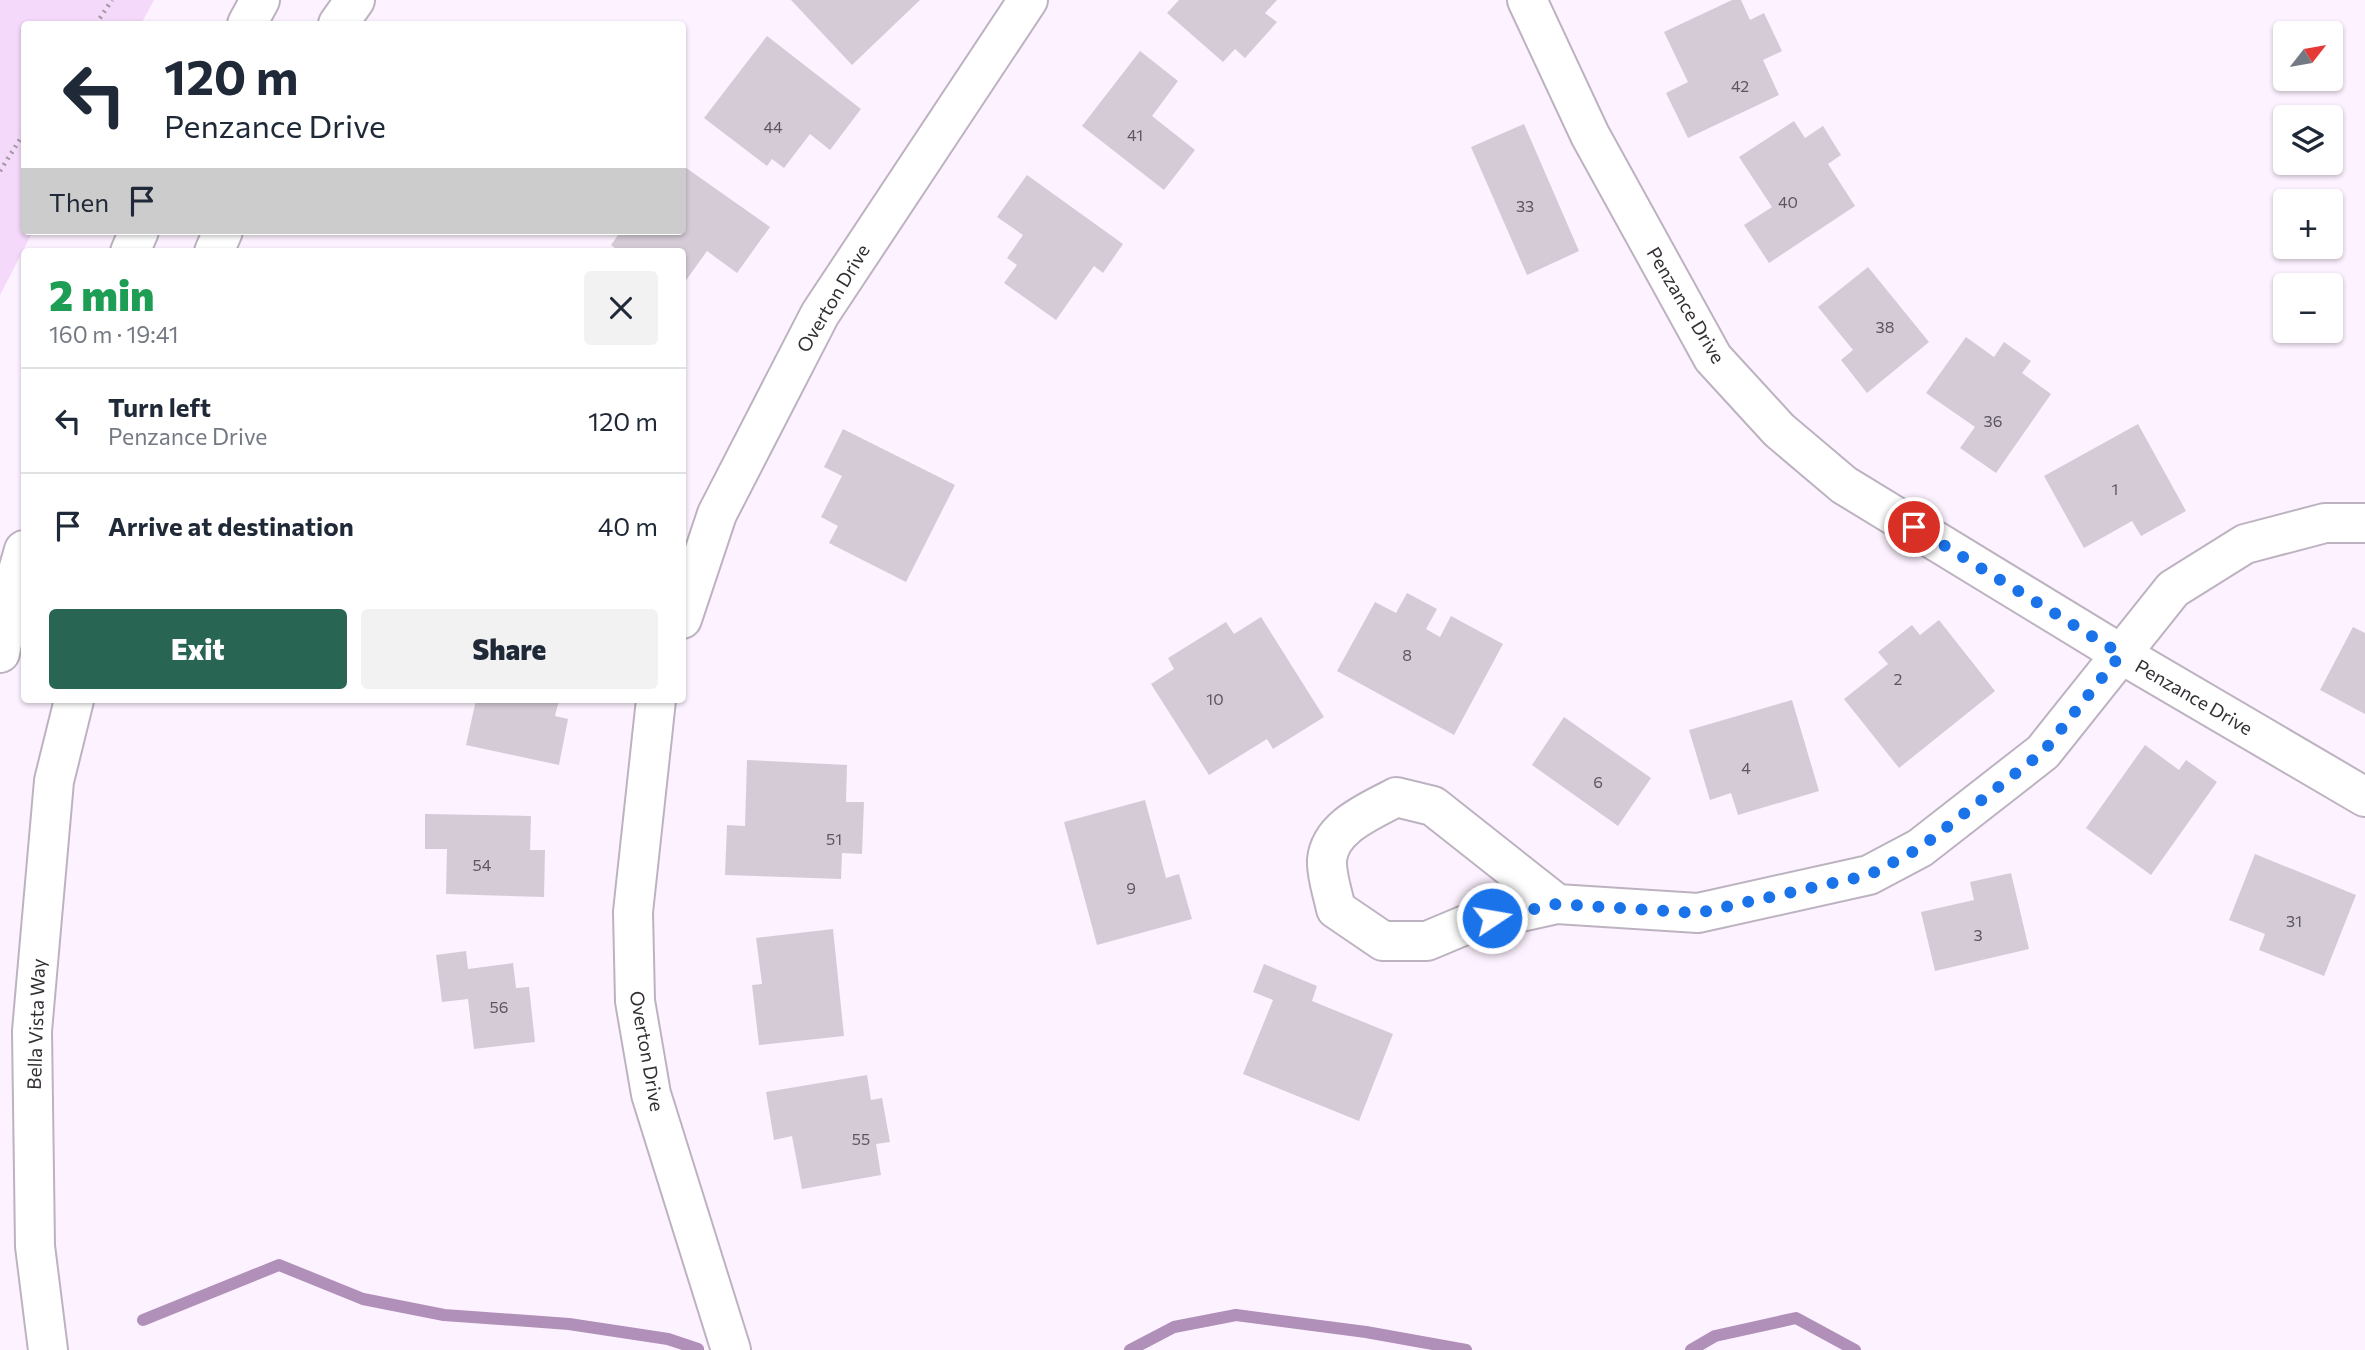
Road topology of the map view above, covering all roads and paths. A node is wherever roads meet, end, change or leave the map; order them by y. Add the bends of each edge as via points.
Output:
1 (112, 0) edge
2 (260, 0) edge
3 (355, 0) edge
4 (1028, 0) edge
5 (1527, 0) edge
6 (98, 21) edge
7 (249, 21) edge
8 (340, 21) edge
9 (21, 138) edge
10 (0, 171) edge
11 (2365, 523) edge
12 (21, 560) edge
13 (686, 607) edge
14 (0, 653) edge
15 (2121, 654) junction
16 (73, 703) edge
17 (656, 703) edge
18 (2365, 797) edge
19 (1557, 904) junction
20 (48, 1350) edge
21 (731, 1350) edge

1 - 6 path
2 - 7 street
3 - 8 street
4 - 13 street, Overton Drive via 820,314 717,514
5 - 15 street, Penzance Drive via 1590,135 1713,358 1779,430 1844,485
9 - 10 path
11 - 15 street via 2325,523 2245,544 2173,589
12 - 14 street
15 - 18 street, Penzance Drive
15 - 19 street via 2043,752 1920,848 1869,875 1698,913
16 - 20 street, Bella Vista Way via 54,781 32,1031 35,1246
17 - 21 street, Overton Drive via 633,912 635,1001 651,1094
19 - 19 street via 1433,806 1396,797 1336,836 1327,860 1336,909 1383,941 1427,941 1470,923

